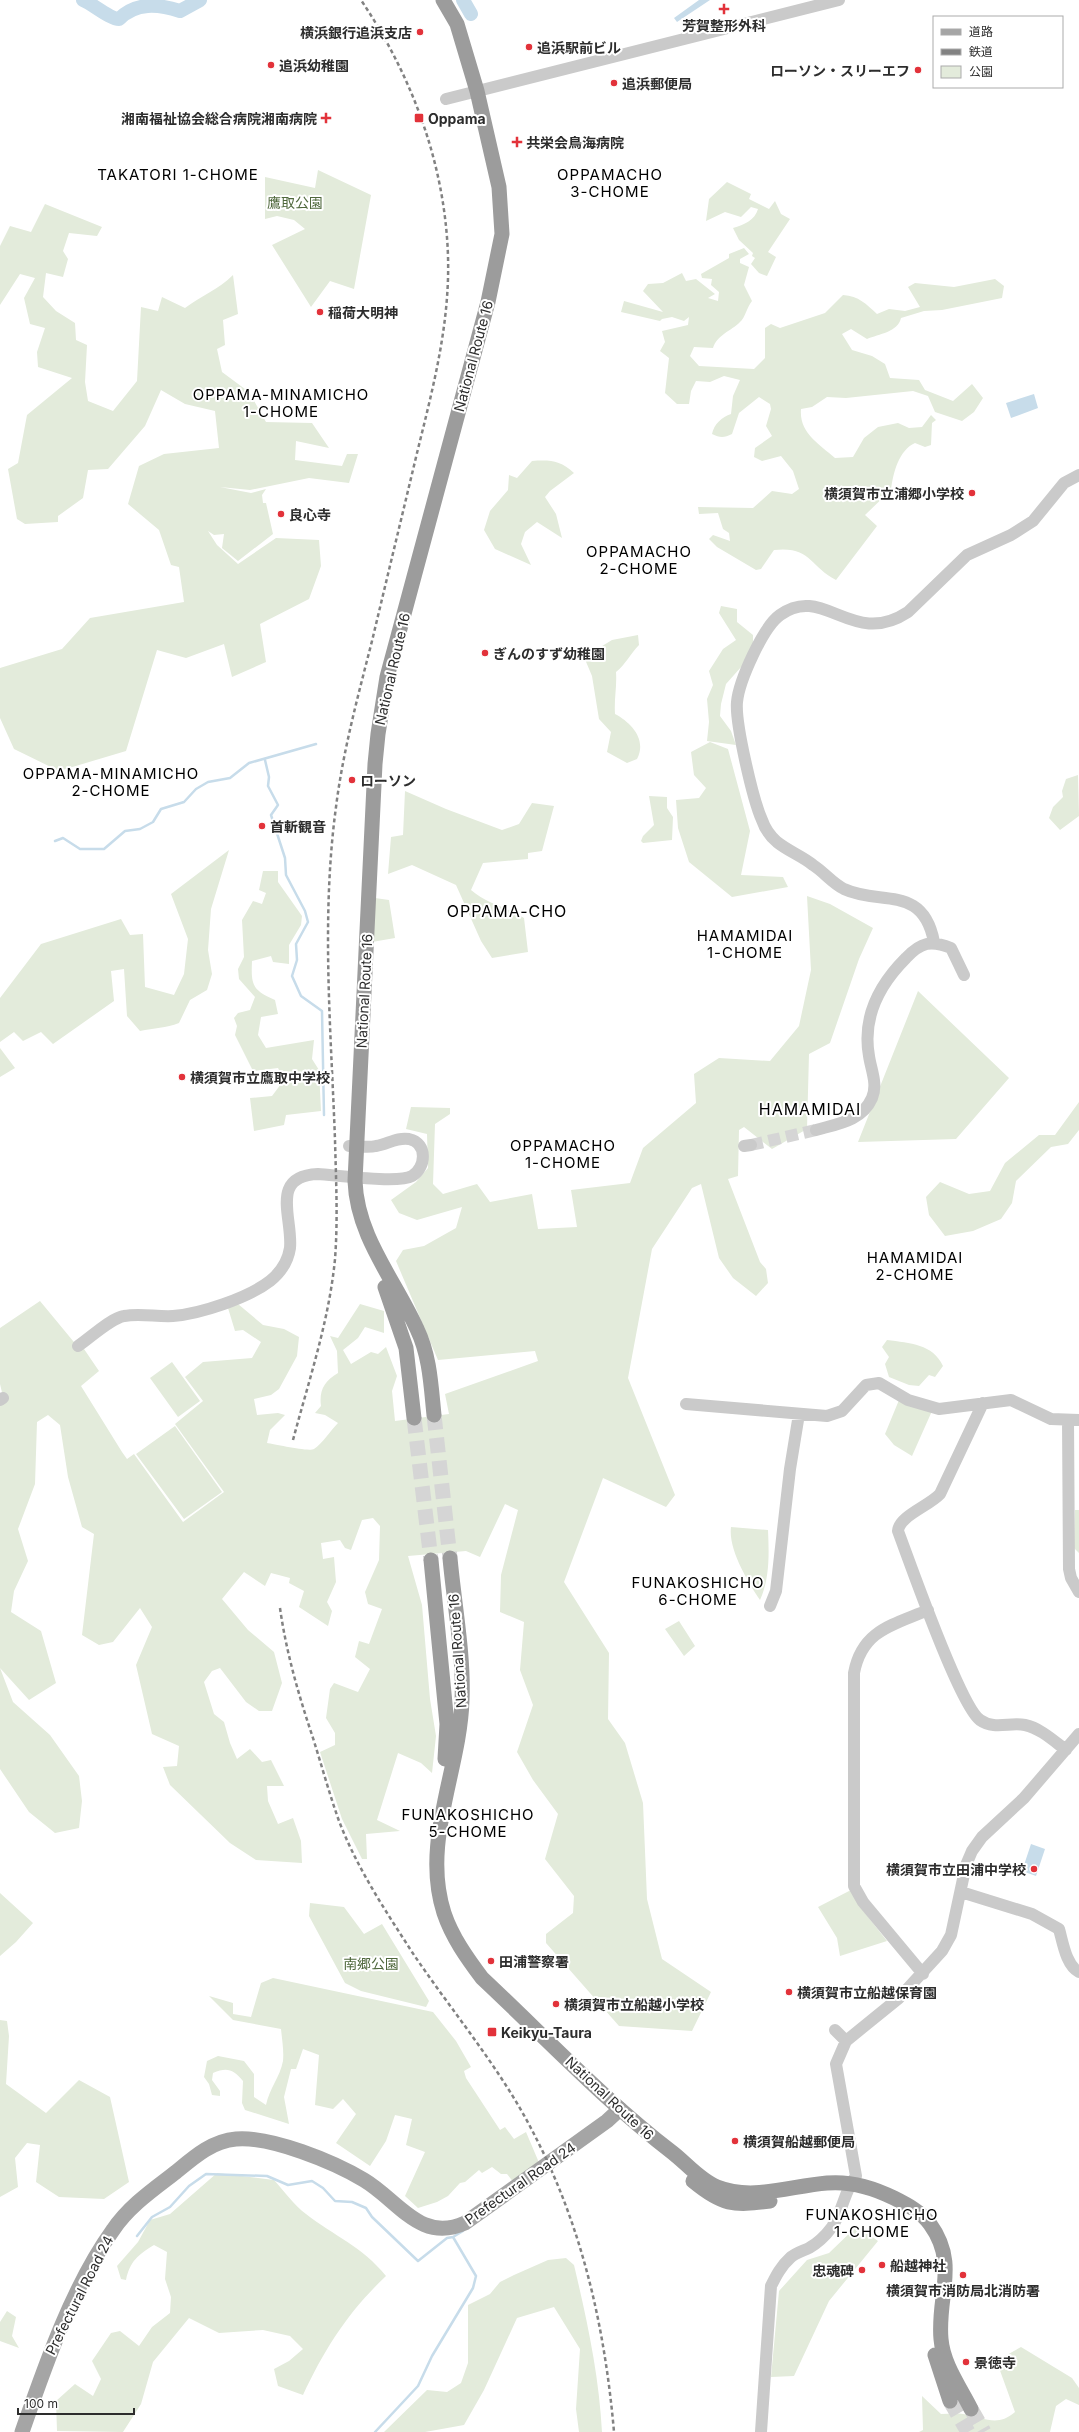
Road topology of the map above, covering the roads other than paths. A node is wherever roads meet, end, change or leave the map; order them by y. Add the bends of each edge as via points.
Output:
1 (434, 0) edge
2 (443, 0) edge
3 (840, 0) edge
4 (474, 92) junction
5 (446, 99) dead end
6 (1079, 475) edge
7 (934, 942) junction
8 (964, 975) dead end
9 (816, 1130) tunnel mouth
10 (353, 1146) junction
11 (78, 1346) dead end
12 (983, 1403) junction
13 (686, 1404) dead end
14 (799, 1414) junction
15 (434, 1415) tunnel mouth
16 (414, 1418) tunnel mouth
17 (1073, 1420) edge
18 (450, 1558) tunnel mouth
19 (431, 1560) tunnel mouth
20 (1079, 1592) edge
21 (770, 1606) dead end
22 (455, 1607) junction
23 (928, 1610) junction
24 (436, 1612) junction
25 (456, 1627) junction
26 (438, 1632) junction
27 (1079, 1734) edge
28 (1066, 1750) junction
29 (961, 1892) junction
30 (1079, 1972) edge
31 (923, 1974) junction
32 (835, 2030) dead end
33 (846, 2041) junction
34 (617, 2112) junction
35 (848, 2188) junction
36 (950, 2401) tunnel mouth
37 (971, 2409) tunnel mouth
38 (22, 2432) edge
39 (761, 2432) edge

1 - 4 highway, National Route 16 via 451,28
2 - 4 highway, National Route 16 via 457,24
3 - 4 street
4 - 5 street
4 - 10 highway, National Route 16 via 499,187 502,234 488,302 381,710 375,764
6 - 7 street via 1064,482 1033,521 1012,535 967,555 899,618 879,624 867,624 810,606 790,609 770,625 741,682 737,703 738,725 758,808 770,834 784,847 815,866 833,883 844,889 857,894 900,899 910,904 925,919
7 - 8 street via 951,948
7 - 9 street via 910,954 886,980 874,1002 867,1044 874,1088 866,1108 849,1121
10 - 11 street via 378,1146 400,1139 413,1140 418,1143 423,1153 422,1165 412,1176 396,1180 304,1175 290,1186 286,1197 290,1249 280,1272 266,1284 186,1315 124,1316
10 - 15 highway, National Route 16 via 359,1211 369,1241 418,1329 430,1374
10 - 16 highway, National Route 16 via 348,1189 352,1212 362,1243 388,1293 406,1348
12 - 14 street via 939,1409 908,1400 879,1383 866,1385 835,1415
12 - 17 street via 1011,1400 1051,1419
12 - 23 street via 940,1494 933,1502 904,1519 898,1526
13 - 14 street
14 - 21 street via 776,1591
17 - 20 street via 1069,1569
18 - 22 highway, National Route 16
19 - 24 highway, National Route 16
22 - 24 highway via 453,1614 449,1616
22 - 25 highway, National Route 16
23 - 28 street via 974,1715 987,1724 1017,1724 1030,1727
23 - 31 street via 875,1633 859,1653 854,1673 854,1886 863,1902
24 - 26 highway, National Route 16
25 - 26 highway via 454,1624 445,1624
25 - 34 highway, National Route 16 via 462,1699 437,1847 438,1886 444,1913 455,1938 482,1978
26 - 34 highway, National Route 16 via 447,1724 445,1764 430,1841 429,1870 436,1914 453,1953 469,1977
27 - 28 street
28 - 29 street via 1024,1798 982,1837 966,1865
29 - 30 street via 1032,1914 1059,1929 1071,1964
29 - 31 street via 951,1935 942,1951
31 - 33 street via 899,1998
32 - 33 street
33 - 35 street via 836,2064 856,2176
34 - 35 highway, National Route 16 via 716,2187 742,2193 828,2183
34 - 38 main road, Prefectural Road 24 via 465,2224 445,2230 426,2227 365,2181 292,2148 253,2138 215,2143 129,2210 113,2230 76,2297 48,2356
35 - 36 highway, National Route 16 via 905,2214 922,2228 930,2242 936,2268 932,2340
35 - 37 highway, National Route 16 via 873,2189 911,2207 930,2223 939,2238 946,2268 941,2340 947,2363
35 - 39 street via 833,2226 810,2248 791,2257 771,2286

